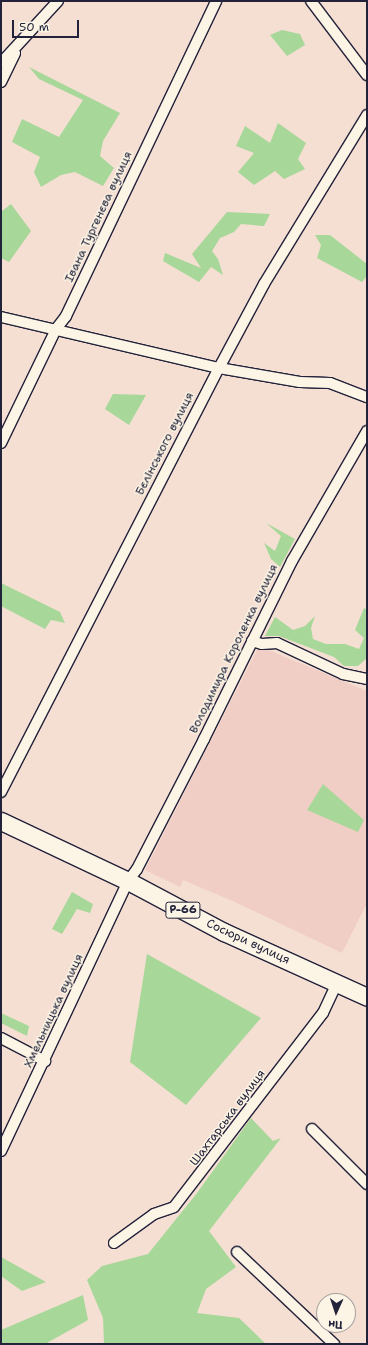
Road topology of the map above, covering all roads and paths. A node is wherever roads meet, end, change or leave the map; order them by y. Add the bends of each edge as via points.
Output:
1 (58, 1) edge
2 (216, 1) edge
3 (311, 1) edge
4 (19, 44) junction
5 (1, 62) edge
6 (367, 75) edge
7 (1, 82) edge
8 (367, 115) edge
9 (1, 317) edge
10 (56, 329) junction
11 (219, 368) junction
12 (367, 397) edge
13 (367, 431) edge
14 (1, 443) edge
15 (252, 641) junction
16 (366, 678) edge
17 (1, 792) edge
18 (1, 821) edge
19 (128, 881) junction
20 (337, 983) junction
21 (367, 997) edge
22 (1, 1038) edge
23 (45, 1061) junction
24 (312, 1129) dead end
25 (1, 1151) edge
26 (367, 1184) edge
27 (114, 1243) dead end
28 (237, 1252) dead end
29 (334, 1344) edge

1 - 4 street
2 - 10 street, Івана Тургенєва вулиця via 66,316
3 - 6 street
4 - 5 street
4 - 7 street
8 - 11 street, Бєлінського вулиця via 264,284
9 - 10 street
10 - 11 street
10 - 14 street, Івана Тургенєва вулиця
11 - 12 street via 300,382 330,383
11 - 17 street, Бєлінського вулиця
13 - 15 street, Володимира Короленка вулиця via 292,561
15 - 16 street via 262,644 277,643 343,674
15 - 19 street, Володимира Короленка вулиця via 137,869
18 - 19 main road, Сосюри вулиця / Р-66
19 - 20 main road, Сосюри вулиця / Р-66 via 224,932
19 - 23 street, Хмельницька вулиця
20 - 21 main road, Сосюри вулиця / Р-66
20 - 27 street, Шахтарська вулиця via 323,1013 174,1207 154,1214
22 - 23 street
23 - 25 street, Хмельницька вулиця
24 - 26 street
28 - 29 street

